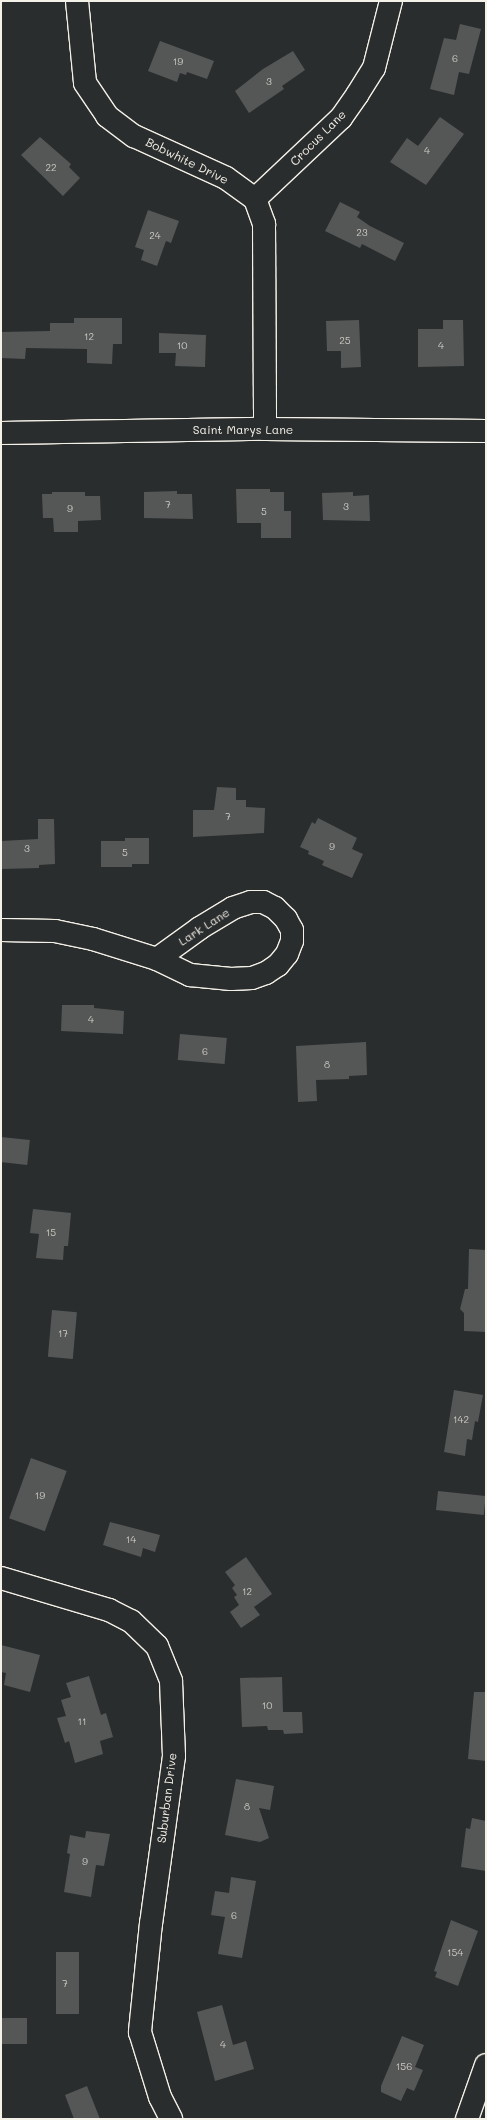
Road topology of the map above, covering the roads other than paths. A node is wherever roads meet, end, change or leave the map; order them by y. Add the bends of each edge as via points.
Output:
1 (77, 1) edge
2 (391, 1) edge
3 (255, 199) junction
4 (264, 429) junction
5 (486, 431) edge
6 (1, 433) edge
7 (1, 930) edge
8 (157, 959) junction
9 (1, 1578) edge
10 (486, 2065) edge
11 (172, 2119) edge
12 (467, 2119) edge

1 - 3 street, Bobwhite Drive via 85,83 107,116 134,136 226,178
2 - 3 street, Crocus Lane via 374,68 358,95 341,118
3 - 4 street via 264,224
4 - 5 street, Saint Marys Lane
4 - 6 street, Saint Marys Lane
7 - 8 street, Lark Lane via 55,932 92,939
8 - 8 street, Lark Lane via 190,975 231,979 252,978 278,965 287,954 292,930 275,908 263,902 250,902 233,908 213,920
9 - 11 street, Suburban Drive via 109,1610 131,1621 157,1646 171,1681 174,1756 150,1923 140,2032 160,2097
10 - 12 street

